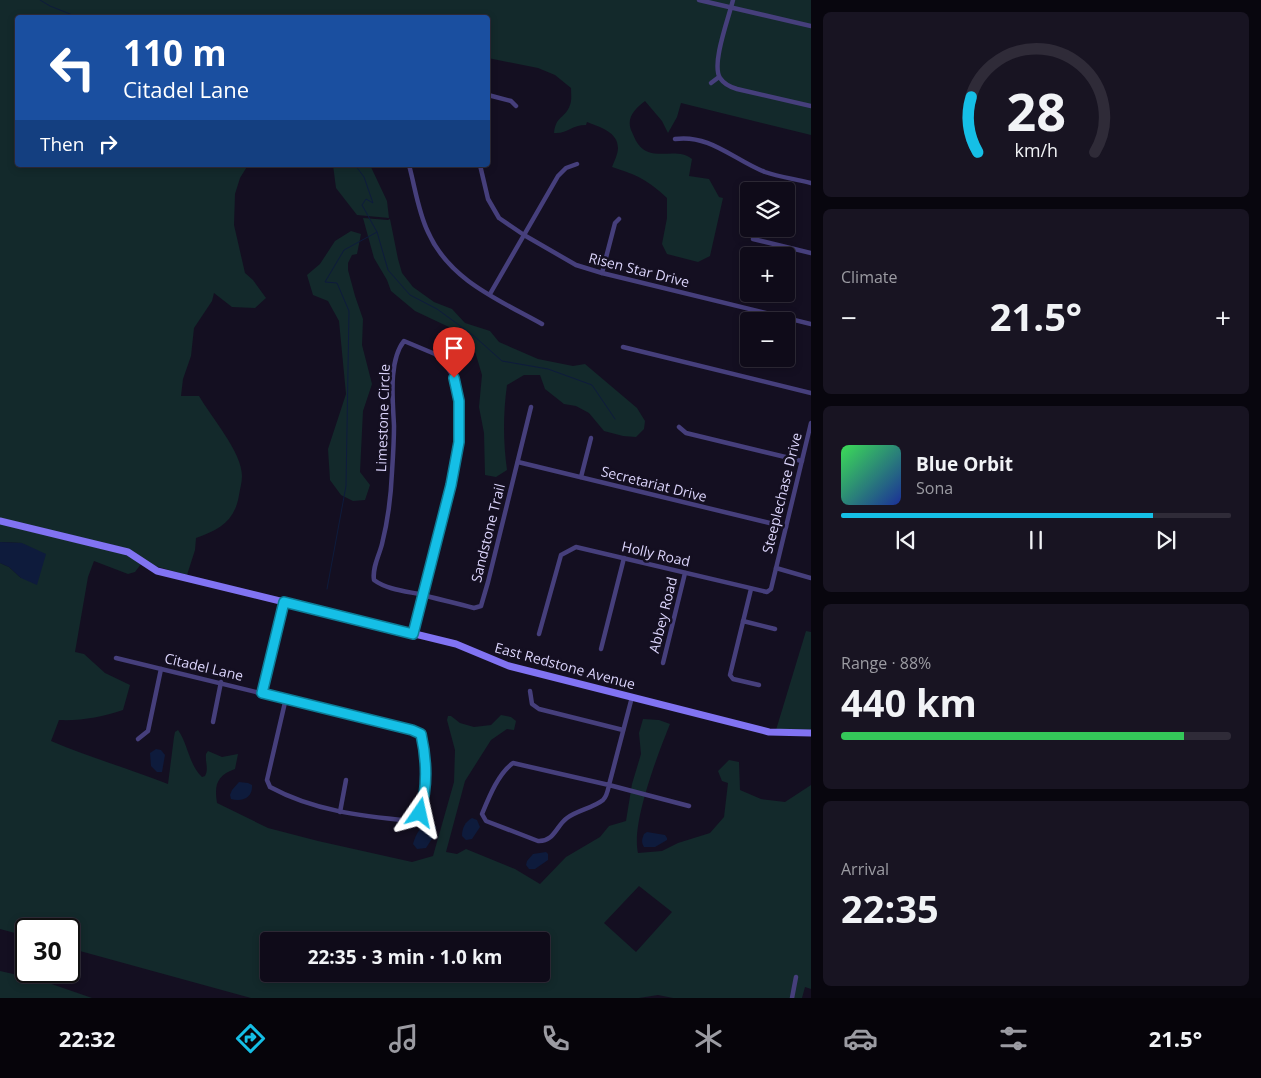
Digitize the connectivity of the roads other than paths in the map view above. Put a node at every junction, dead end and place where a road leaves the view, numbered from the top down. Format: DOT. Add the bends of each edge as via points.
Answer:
graph roads {
  1 [pos="699,0"];
  2 [pos="733,0"];
  3 [pos="731,8"];
  4 [pos="811,26"];
  5 [pos="719,77"];
  6 [pos="711,83"];
  7 [pos="490,96"];
  8 [pos="516,106"];
  9 [pos="811,106"];
  10 [pos="675,139"];
  11 [pos="577,164"];
  12 [pos="410,167"];
  13 [pos="480,167"];
  14 [pos="811,183"];
  15 [pos="619,219"];
  16 [pos="524,235"];
  17 [pos="752,239"];
  18 [pos="811,253"];
  19 [pos="602,273"];
  20 [pos="490,294"];
  21 [pos="542,324"];
  22 [pos="811,324"];
  23 [pos="623,347"];
  24 [pos="811,393"];
  25 [pos="531,407"];
  26 [pos="811,423"];
  27 [pos="679,427"];
  28 [pos="591,438"];
  29 [pos="802,461"];
  30 [pos="518,462"];
  31 [pos="581,477"];
  32 [pos="0,521"];
  33 [pos="786,527"];
  34 [pos="624,558"];
  35 [pos="776,568"];
  36 [pos="686,573"];
  37 [pos="811,578"];
  38 [pos="751,589"];
  39 [pos="423,595"];
  40 [pos="284,602"];
  41 [pos="743,621"];
  42 [pos="775,628"];
  43 [pos="413,634"];
  44 [pos="539,634"];
  45 [pos="601,649"];
  46 [pos="116,658"];
  47 [pos="663,663"];
  48 [pos="161,668"];
  49 [pos="221,682"];
  50 [pos="760,685"];
  51 [pos="530,691"];
  52 [pos="262,693"];
  53 [pos="632,697"];
  54 [pos="286,698"];
  55 [pos="212,722"];
  56 [pos="623,730"];
  57 [pos="811,733"];
  58 [pos="138,739"];
  59 [pos="346,780"];
  60 [pos="609,785"];
  61 [pos="689,806"];
  62 [pos="340,812"];
  63 [pos="796,976"];
  64 [pos="792,998"];
  1 -- 3 [label="street"];
  2 -- 3 [label="street"];
  3 -- 4 [label="street"];
  3 -- 5 [label="street" via="718,58"];
  5 -- 6 [label="street"];
  5 -- 9 [label="street" via="737,89"];
  7 -- 8 [label="street" via="511,101"];
  10 -- 14 [label="street" via="686,137 713,144 765,172"];
  11 -- 16 [label="street" via="558,176"];
  12 -- 20 [label="street" via="423,221 438,251 462,276"];
  13 -- 16 [label="street, Risen Star Drive" via="488,199 499,218"];
  15 -- 19 [label="street" via="615,223"];
  16 -- 19 [label="street, Risen Star Drive" via="576,265"];
  16 -- 20 [label="street"];
  17 -- 18 [label="street"];
  19 -- 22 [label="street, Risen Star Drive"];
  20 -- 21 [label="street"];
  23 -- 24 [label="street"];
  25 -- 30 [label="street, Sandstone Trail"];
  26 -- 29 [label="street, Steeplechase Drive"];
  27 -- 29 [label="street" via="686,433"];
  28 -- 31 [label="street"];
  29 -- 33 [label="street, Steeplechase Drive"];
  30 -- 31 [label="street, Secretariat Drive"];
  30 -- 39 [label="street, Sandstone Trail" via="481,606 474,608"];
  31 -- 33 [label="street, Secretariat Drive"];
  32 -- 40 [label="street, East Redstone Avenue" via="128,552 158,572"];
  33 -- 35 [label="street, Steeplechase Drive"];
  34 -- 36 [label="street, Holly Road"];
  34 -- 44 [label="street, Holly Road" via="576,547 561,555"];
  34 -- 45 [label="street"];
  35 -- 37 [label="street"];
  35 -- 38 [label="street, Holly Road" via="771,589 767,592"];
  36 -- 38 [label="street, Holly Road"];
  36 -- 47 [label="street, Abbey Road"];
  38 -- 41 [label="street"];
  39 -- 39 [label="street, Limestone Circle" via="456,460 459,401 454,378 436,354 404,341 399,348 393,384 391,492 373,574 380,585"];
  39 -- 43 [label="street, Limestone Circle"];
  40 -- 43 [label="street, East Redstone Avenue"];
  40 -- 52 [label="street"];
  41 -- 42 [label="street"];
  41 -- 50 [label="street" via="730,675 733,679"];
  43 -- 53 [label="street, East Redstone Avenue" via="456,644 509,666"];
  46 -- 48 [label="street, Citadel Lane"];
  48 -- 49 [label="street, Citadel Lane"];
  48 -- 58 [label="street" via="148,731"];
  49 -- 52 [label="street, Citadel Lane"];
  49 -- 55 [label="street"];
  51 -- 56 [label="street" via="532,704 539,709"];
  52 -- 54 [label="street, Citadel Lane"];
  53 -- 56 [label="street"];
  53 -- 57 [label="street, East Redstone Avenue" via="769,732"];
  54 -- 62 [label="street, Citadel Lane" via="267,780 270,787 323,809"];
  54 -- 62 [label="street, Citadel Lane" via="421,734 426,779 423,806 416,818 411,821"];
  56 -- 60 [label="street"];
  59 -- 62 [label="street"];
  60 -- 60 [label="street" via="602,800 568,817 543,842 486,821 482,814 506,768 513,763"];
  60 -- 61 [label="street"];
  63 -- 64 [label="street"];
}
